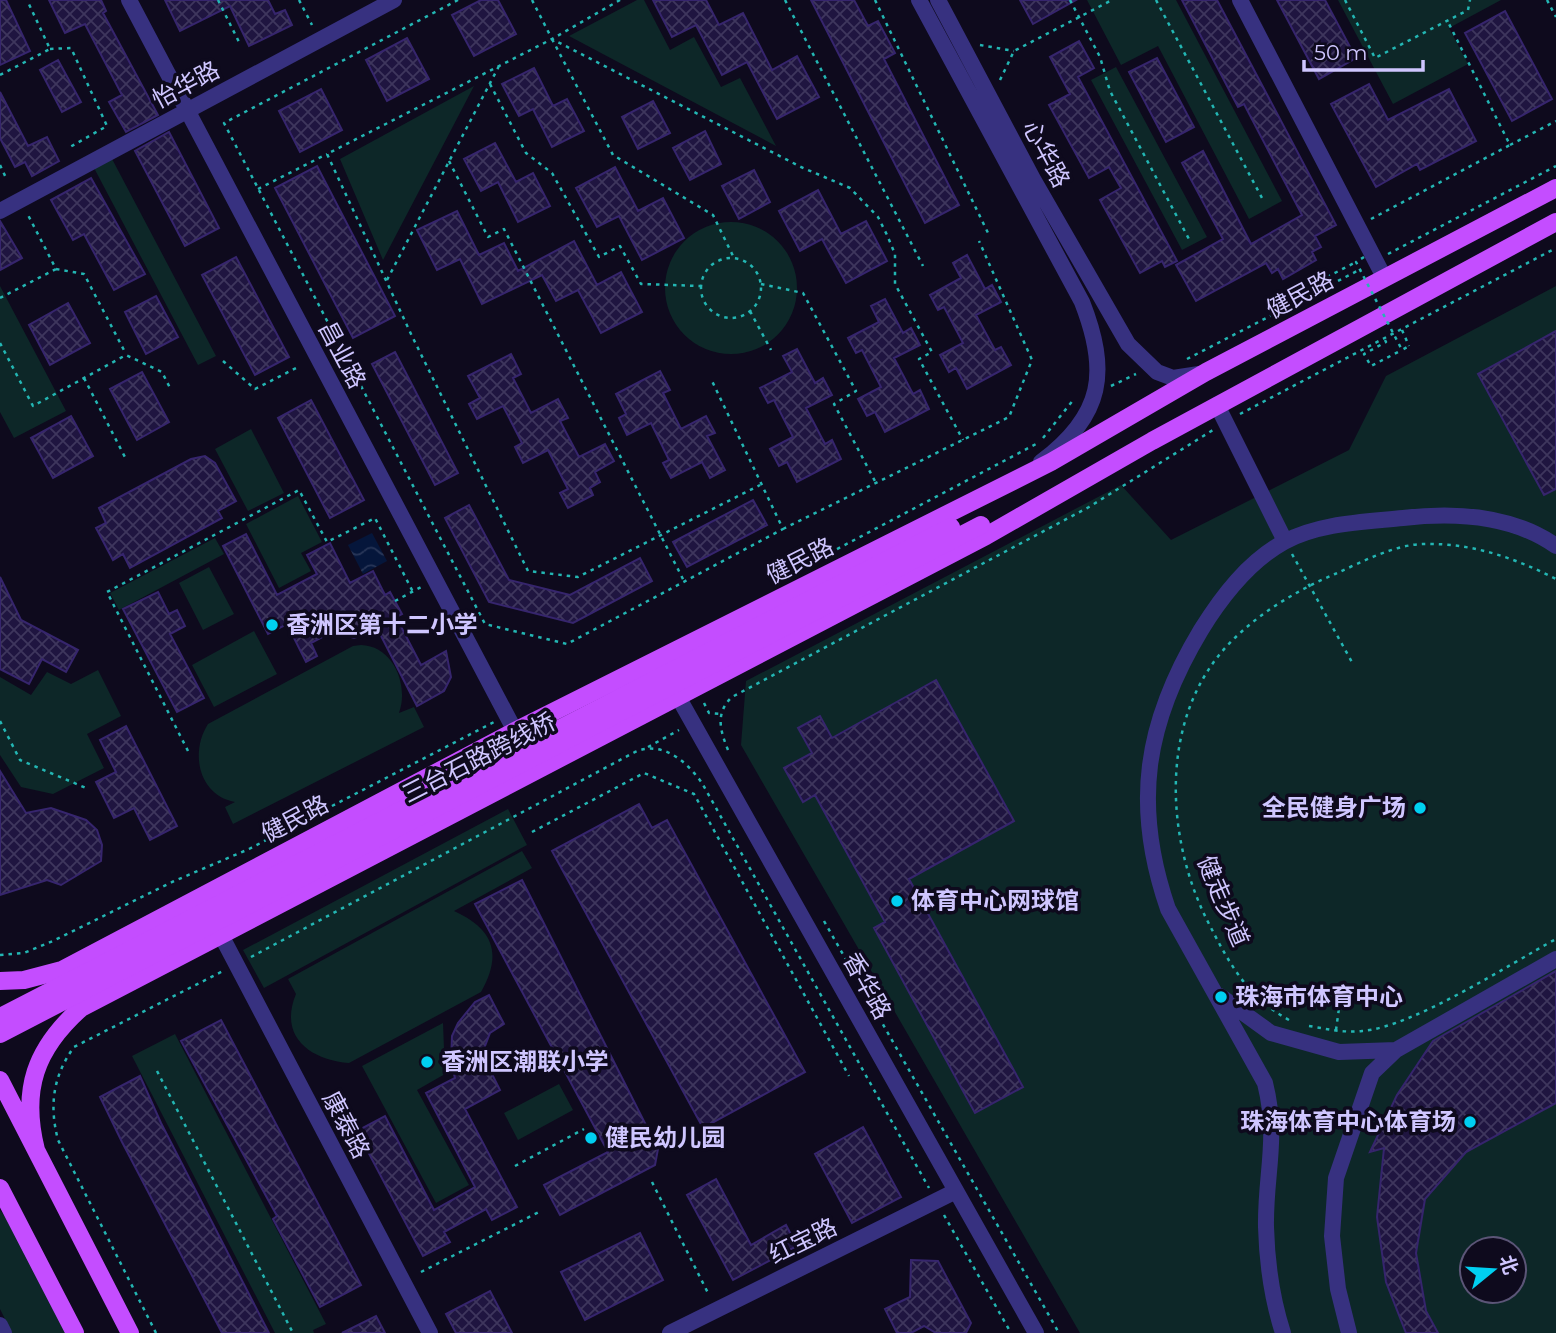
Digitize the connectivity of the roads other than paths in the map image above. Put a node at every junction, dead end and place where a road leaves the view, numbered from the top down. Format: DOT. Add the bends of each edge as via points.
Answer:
graph roads {
  1 [pos="129,0"];
  2 [pos="394,0"];
  3 [pos="919,0"];
  4 [pos="938,0"];
  5 [pos="1240,0"];
  6 [pos="186,111"];
  7 [pos="1556,188"];
  8 [pos="0,211"];
  9 [pos="1556,222"];
  10 [pos="1384,277"];
  11 [pos="1206,372"];
  12 [pos="1217,405"];
  13 [pos="1051,462"];
  14 [pos="1017,479"];
  15 [pos="1069,486"];
  16 [pos="978,520"];
  17 [pos="1285,541"];
  18 [pos="1556,546"];
  19 [pos="658,661"];
  20 [pos="709,680"];
  21 [pos="678,696"];
  22 [pos="648,712"];
  23 [pos="511,723"];
  24 [pos="698,732"];
  25 [pos="222,937"];
  26 [pos="1556,960"];
  27 [pos="0,981"];
  28 [pos="1215,993"];
  29 [pos="0,1017"];
  30 [pos="0,1034"];
  31 [pos="1396,1050"];
  32 [pos="0,1080"];
  33 [pos="36,1150"];
  34 [pos="0,1188"];
  35 [pos="956,1191"];
  36 [pos="0,1325"];
  37 [pos="4,1333"];
  38 [pos="75,1333"];
  39 [pos="130,1333"];
  40 [pos="430,1333"];
  41 [pos="670,1333"];
  42 [pos="1036,1333"];
  43 [pos="1283,1333"];
  44 [pos="1349,1333"];
  1 -- 6 [label="street, 昌业路"];
  2 -- 6 [label="street, 怡华路"];
  3 -- 14 [label="street, 心华路" via="1082,302 1098,350 1095,393 1071,436"];
  4 -- 11 [label="street, 心华路" via="1116,327 1150,367 1173,378"];
  5 -- 10 [label="street" via="1370,259"];
  6 -- 8 [label="street, 怡华路"];
  6 -- 23 [label="street, 昌业路"];
  7 -- 10 [label="main road, 健民路"];
  9 -- 12 [label="main road"];
  10 -- 11 [label="main road, 健民路"];
  11 -- 13 [label="main road, 健民路"];
  12 -- 15 [label="main road"];
  12 -- 17 [label="street"];
  13 -- 14 [label="main road, 健民路"];
  13 -- 16 [label="main road"];
  14 -- 19 [label="main road, 健民路"];
  15 -- 16 [label="main road"];
  15 -- 20 [label="main road" via="986,536"];
  16 -- 29 [label="main road, 三台石路跨线桥, bridge"];
  16 -- 30 [label="main road, 三台石路跨线桥, bridge"];
  17 -- 18 [label="street" via="1340,524 1464,513 1544,537"];
  17 -- 28 [label="street" via="1238,579 1186,656 1161,707 1149,768 1148,813 1157,878 1168,909"];
  19 -- 21 [label="street, 香华路"];
  19 -- 23 [label="main road, 健民路"];
  20 -- 21 [label="main road"];
  20 -- 24 [label="street" via="694,701"];
  21 -- 22 [label="main road"];
  21 -- 24 [label="street, 香华路"];
  22 -- 24 [label="street" via="674,711"];
  22 -- 25 [label="main road"];
  23 -- 27 [label="main road, 健民路" via="62,970"];
  24 -- 35 [label="street, 香华路"];
  25 -- 33 [label="main road" via="81,1008 54,1035 37,1067 29,1112"];
  25 -- 40 [label="street, 康泰路"];
  26 -- 31 [label="street"];
  28 -- 31 [label="street" via="1271,1033 1331,1050"];
  28 -- 43 [label="street" via="1265,1083 1273,1114 1266,1226 1273,1298"];
  31 -- 44 [label="street" via="1372,1073 1336,1178 1332,1236"];
  32 -- 33 [label="main road"];
  33 -- 39 [label="main road"];
  34 -- 38 [label="main road"];
  35 -- 41 [label="street, 红宝路"];
  35 -- 42 [label="street, 香华路"];
  36 -- 37 [label="street"];
}
